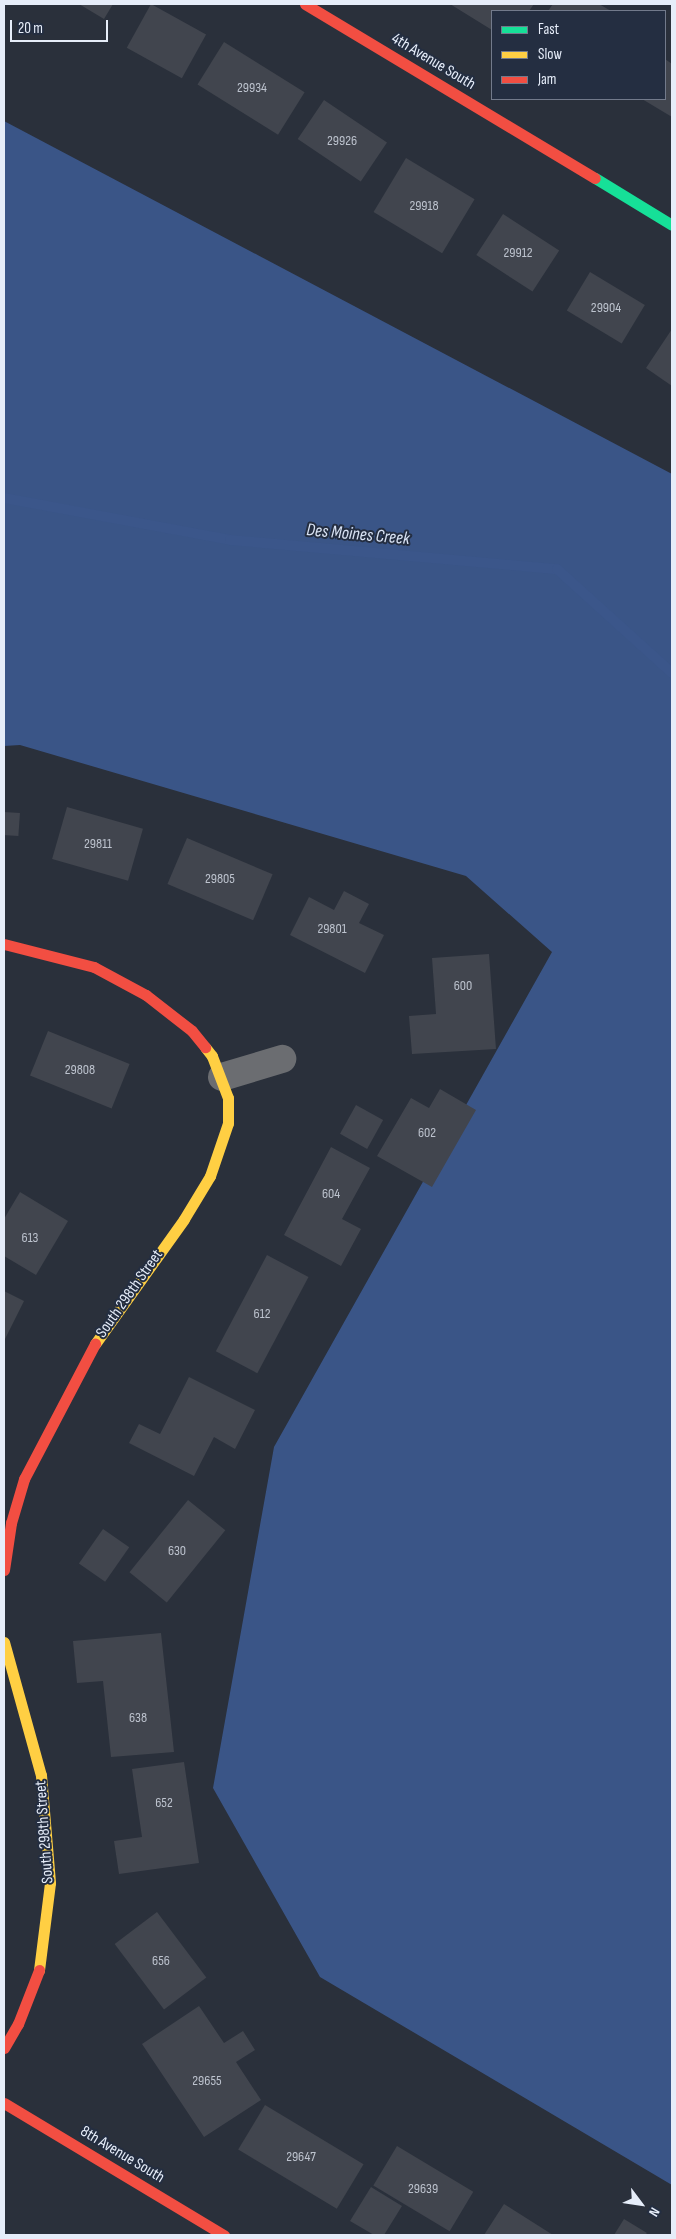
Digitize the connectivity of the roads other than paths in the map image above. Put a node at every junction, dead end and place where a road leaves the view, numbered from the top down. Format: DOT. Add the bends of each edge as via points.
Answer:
graph roads {
  1 [pos="306,4"];
  2 [pos="672,225"];
  3 [pos="4,944"];
  4 [pos="282,1059"];
  5 [pos="222,1077"];
  6 [pos="4,1570"];
  7 [pos="4,1642"];
  8 [pos="4,2048"];
  9 [pos="4,2102"];
  10 [pos="224,2235"];
  1 -- 2 [label="street, 4th Avenue South"];
  3 -- 5 [label="street, South 298th Street" via="67,958 125,982 192,1031 212,1056"];
  4 -- 5 [label="street"];
  5 -- 6 [label="street, South 298th Street" via="228,1098 228,1123 210,1176 184,1219 108,1323 48,1427 24,1479 11,1524"];
  7 -- 8 [label="street, South 298th Street" via="41,1775 50,1883 42,1964 18,2024"];
  9 -- 10 [label="street, 8th Avenue South"];
}
